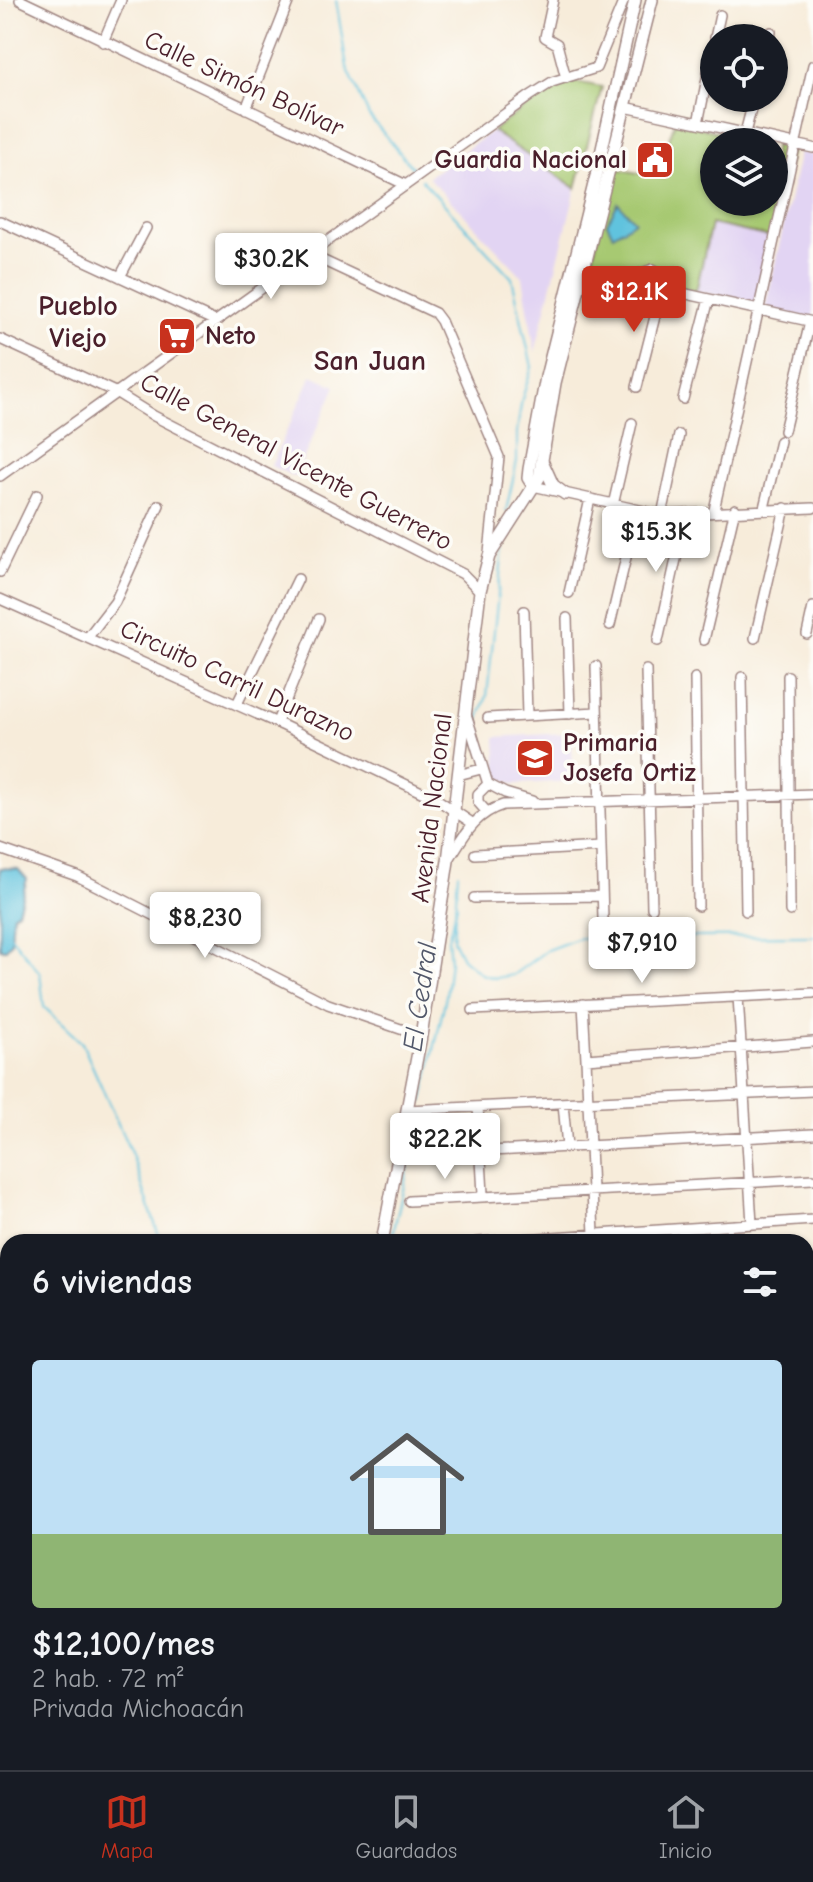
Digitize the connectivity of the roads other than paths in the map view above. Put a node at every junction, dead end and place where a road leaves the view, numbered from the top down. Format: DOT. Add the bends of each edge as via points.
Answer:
graph roads {
  1 [pos="20,0"];
  2 [pos="121,0"];
  3 [pos="289,0"];
  4 [pos="553,0"];
  5 [pos="624,0"];
  6 [pos="635,0"];
  7 [pos="652,0"];
  8 [pos="720,15"];
  9 [pos="718,24"];
  10 [pos="103,42"];
  11 [pos="813,65"];
  12 [pos="566,78"];
  13 [pos="625,107"];
  14 [pos="246,109"];
  15 [pos="700,112"];
  16 [pos="698,123"];
  17 [pos="722,128"];
  18 [pos="788,142"];
  19 [pos="795,144"];
  20 [pos="813,148"];
  21 [pos="406,185"];
  22 [pos="0,221"];
  23 [pos="146,228"];
  24 [pos="309,254"];
  25 [pos="576,270"];
  26 [pos="120,277"];
  27 [pos="631,283"];
  28 [pos="665,290"];
  29 [pos="709,299"];
  30 [pos="760,311"];
  31 [pos="215,321"];
  32 [pos="812,322"];
  33 [pos="0,339"];
  34 [pos="637,387"];
  35 [pos="117,393"];
  36 [pos="683,399"];
  37 [pos="632,423"];
  38 [pos="784,431"];
  39 [pos="679,435"];
  40 [pos="780,441"];
  41 [pos="542,458"];
  42 [pos="0,476"];
  43 [pos="533,486"];
  44 [pos="565,494"];
  45 [pos="37,495"];
  46 [pos="590,499"];
  47 [pos="159,505"];
  48 [pos="613,505"];
  49 [pos="764,508"];
  50 [pos="785,508"];
  51 [pos="813,508"];
  52 [pos="735,509"];
  53 [pos="714,510"];
  54 [pos="637,511"];
  55 [pos="686,514"];
  56 [pos="662,515"];
  57 [pos="489,556"];
  58 [pos="0,572"];
  59 [pos="298,579"];
  60 [pos="480,591"];
  61 [pos="569,593"];
  62 [pos="0,599"];
  63 [pos="813,607"];
  64 [pos="524,611"];
  65 [pos="567,618"];
  66 [pos="319,619"];
  67 [pos="610,625"];
  68 [pos="807,634"];
  69 [pos="88,637"];
  70 [pos="755,638"];
  71 [pos="704,640"];
  72 [pos="658,641"];
  73 [pos="596,666"];
  74 [pos="646,670"];
  75 [pos="788,676"];
  76 [pos="742,677"];
  77 [pos="695,678"];
  78 [pos="237,704"];
  79 [pos="597,712"];
  80 [pos="466,714"];
  81 [pos="570,714"];
  82 [pos="527,716"];
  83 [pos="488,718"];
  84 [pos="277,722"];
  85 [pos="481,769"];
  86 [pos="458,775"];
  87 [pos="488,784"];
  88 [pos="813,794"];
  89 [pos="789,795"];
  90 [pos="744,796"];
  91 [pos="698,797"];
  92 [pos="651,798"];
  93 [pos="602,800"];
  94 [pos="535,801"];
  95 [pos="452,808"];
  96 [pos="485,810"];
  97 [pos="472,823"];
  98 [pos="601,847"];
  99 [pos="0,849"];
  100 [pos="475,854"];
  101 [pos="448,861"];
  102 [pos="602,896"];
  103 [pos="474,898"];
  104 [pos="698,906"];
  105 [pos="652,908"];
  106 [pos="746,911"];
  107 [pos="790,911"];
  108 [pos="603,919"];
  109 [pos="813,993"];
  110 [pos="738,996"];
  111 [pos="583,1004"];
  112 [pos="473,1010"];
  113 [pos="421,1036"];
  114 [pos="813,1042"];
  115 [pos="741,1047"];
  116 [pos="586,1059"];
  117 [pos="813,1091"];
  118 [pos="744,1094"];
  119 [pos="588,1102"];
  120 [pos="563,1103"];
  121 [pos="478,1107"];
  122 [pos="407,1110"];
  123 [pos="813,1134"];
  124 [pos="746,1138"];
  125 [pos="590,1146"];
  126 [pos="567,1147"];
  127 [pos="481,1151"];
  128 [pos="436,1154"];
  129 [pos="813,1179"];
  130 [pos="749,1182"];
  131 [pos="592,1189"];
  132 [pos="483,1194"];
  133 [pos="409,1201"];
  134 [pos="813,1220"];
  135 [pos="752,1224"];
  136 [pos="384,1234"];
  137 [pos="594,1234"];
  1 -- 10 [label="street, Calle Simón Bolívar"];
  2 -- 10 [label="street"];
  3 -- 14 [label="street"];
  4 -- 12 [label="street" via="545,37 557,44"];
  5 -- 12 [label="street" via="596,68"];
  6 -- 25 [label="main road, Avenida Nacional"];
  7 -- 13 [label="main road, Avenida Nacional"];
  8 -- 9 [label="street"];
  10 -- 14 [label="street, Calle Simón Bolívar"];
  11 -- 19 [label="street"];
  12 -- 21 [label="street" via="530,96"];
  13 -- 16 [label="street"];
  13 -- 25 [label="main road, Avenida Nacional"];
  14 -- 21 [label="street, Calle Simón Bolívar"];
  15 -- 16 [label="street"];
  16 -- 17 [label="street"];
  18 -- 19 [label="street"];
  19 -- 20 [label="street"];
  19 -- 30 [label="street"];
  21 -- 24 [label="street"];
  22 -- 26 [label="street"];
  23 -- 26 [label="street"];
  24 -- 31 [label="street"];
  24 -- 57 [label="street" via="435,313 441,321 499,457"];
  25 -- 27 [label="street"];
  25 -- 41 [label="main road, Avenida Nacional"];
  25 -- 43 [label="main road, Avenida Nacional" via="529,469"];
  26 -- 31 [label="street"];
  27 -- 28 [label="street"];
  27 -- 28 [label="street" via="653,269 667,277"];
  28 -- 29 [label="street"];
  28 -- 34 [label="street"];
  29 -- 30 [label="street"];
  29 -- 36 [label="street"];
  30 -- 32 [label="street"];
  30 -- 53 [label="street"];
  31 -- 35 [label="street"];
  32 -- 38 [label="street"];
  33 -- 35 [label="street, Calle General Vicente Guerrero"];
  35 -- 42 [label="street"];
  35 -- 60 [label="street, Calle General Vicente Guerrero" via="463,574"];
  37 -- 48 [label="street"];
  39 -- 56 [label="street"];
  40 -- 49 [label="street"];
  41 -- 43 [label="main road, Avenida Nacional"];
  41 -- 44 [label="main road" via="553,485"];
  43 -- 44 [label="street"];
  43 -- 57 [label="main road, Avenida Nacional"];
  44 -- 46 [label="street"];
  45 -- 58 [label="street"];
  46 -- 48 [label="street"];
  46 -- 61 [label="street"];
  47 -- 69 [label="street" via="123,587"];
  48 -- 54 [label="street"];
  49 -- 50 [label="street"];
  49 -- 52 [label="street"];
  50 -- 51 [label="street"];
  50 -- 70 [label="street"];
  52 -- 53 [label="street"];
  52 -- 71 [label="street"];
  53 -- 55 [label="street"];
  54 -- 56 [label="street"];
  54 -- 67 [label="street"];
  55 -- 56 [label="street"];
  55 -- 72 [label="street"];
  57 -- 60 [label="main road, Avenida Nacional"];
  59 -- 78 [label="street"];
  60 -- 80 [label="main road, Avenida Nacional"];
  62 -- 69 [label="street, Circuito Carril Durazno"];
  63 -- 68 [label="street"];
  64 -- 82 [label="street"];
  65 -- 81 [label="street"];
  66 -- 84 [label="street"];
  69 -- 78 [label="street, Circuito Carril Durazno"];
  73 -- 79 [label="street"];
  74 -- 92 [label="street"];
  75 -- 89 [label="street"];
  76 -- 90 [label="street"];
  77 -- 91 [label="street"];
  78 -- 84 [label="street, Circuito Carril Durazno"];
  79 -- 81 [label="street"];
  79 -- 93 [label="street"];
  80 -- 85 [label="street"];
  80 -- 86 [label="main road, Avenida Nacional"];
  81 -- 82 [label="street"];
  82 -- 83 [label="street"];
  84 -- 95 [label="street, Circuito Carril Durazno"];
  85 -- 86 [label="street"];
  85 -- 87 [label="street"];
  86 -- 95 [label="main road, Avenida Nacional"];
  87 -- 94 [label="street"];
  87 -- 96 [label="street" via="478,794"];
  88 -- 89 [label="street"];
  89 -- 90 [label="street"];
  89 -- 107 [label="street"];
  90 -- 91 [label="street"];
  90 -- 106 [label="street"];
  91 -- 92 [label="street"];
  91 -- 104 [label="street"];
  92 -- 93 [label="street"];
  92 -- 105 [label="street"];
  93 -- 94 [label="street"];
  93 -- 98 [label="street"];
  94 -- 96 [label="street"];
  95 -- 97 [label="street, Circuito Carril Durazno"];
  95 -- 101 [label="main road, Avenida Nacional"];
  96 -- 97 [label="street"];
  97 -- 101 [label="street"];
  98 -- 100 [label="street"];
  98 -- 102 [label="street"];
  99 -- 113 [label="street" via="77,876 328,1004"];
  101 -- 113 [label="main road, Avenida Nacional"];
  102 -- 103 [label="street"];
  102 -- 108 [label="street"];
  109 -- 110 [label="street"];
  110 -- 111 [label="street"];
  110 -- 115 [label="street"];
  111 -- 112 [label="street"];
  111 -- 116 [label="street"];
  113 -- 122 [label="main road, Avenida Nacional"];
  114 -- 115 [label="street"];
  115 -- 116 [label="street"];
  115 -- 118 [label="street"];
  116 -- 119 [label="street"];
  117 -- 118 [label="street"];
  118 -- 119 [label="street"];
  118 -- 124 [label="street"];
  119 -- 120 [label="street"];
  119 -- 125 [label="street"];
  120 -- 121 [label="street"];
  120 -- 126 [label="street"];
  121 -- 122 [label="street"];
  121 -- 127 [label="street"];
  122 -- 136 [label="main road, Avenida Nacional"];
  123 -- 124 [label="street"];
  124 -- 125 [label="street"];
  124 -- 130 [label="street"];
  125 -- 126 [label="street"];
  125 -- 131 [label="street"];
  126 -- 127 [label="street"];
  127 -- 128 [label="street"];
  127 -- 132 [label="street"];
  129 -- 130 [label="street"];
  130 -- 131 [label="street"];
  130 -- 135 [label="street"];
  131 -- 132 [label="street"];
  131 -- 137 [label="street"];
  132 -- 133 [label="street"];
  134 -- 135 [label="street"];
  135 -- 137 [label="street"];
}
